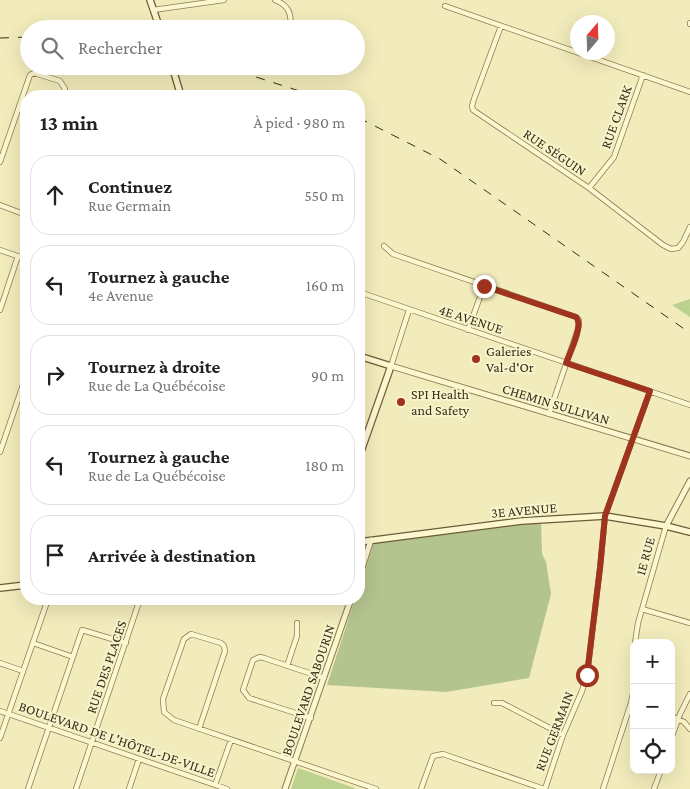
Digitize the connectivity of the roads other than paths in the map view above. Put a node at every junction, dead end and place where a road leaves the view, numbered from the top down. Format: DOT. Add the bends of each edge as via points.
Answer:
graph roads {
  1 [pos="150,0"];
  2 [pos="224,0"];
  3 [pos="275,0"];
  4 [pos="445,6"];
  5 [pos="153,10"];
  6 [pos="157,20"];
  7 [pos="291,20"];
  8 [pos="501,26"];
  9 [pos="30,75"];
  10 [pos="43,75"];
  11 [pos="174,75"];
  12 [pos="643,76"];
  13 [pos="25,90"];
  14 [pos="64,90"];
  15 [pos="178,90"];
  16 [pos="690,92"];
  17 [pos="20,104"];
  18 [pos="0,162"];
  19 [pos="588,188"];
  20 [pos="0,205"];
  21 [pos="20,213"];
  22 [pos="690,227"];
  23 [pos="384,246"];
  24 [pos="0,250"];
  25 [pos="18,256"];
  26 [pos="484,286"];
  27 [pos="365,294"];
  28 [pos="0,310"];
  29 [pos="409,310"];
  30 [pos="468,330"];
  31 [pos="365,358"];
  32 [pos="566,363"];
  33 [pos="390,366"];
  34 [pos="650,391"];
  35 [pos="20,394"];
  36 [pos="690,404"];
  37 [pos="549,414"];
  38 [pos="365,439"];
  39 [pos="633,440"];
  40 [pos="0,452"];
  41 [pos="690,456"];
  42 [pos="690,481"];
  43 [pos="605,516"];
  44 [pos="666,526"];
  45 [pos="690,532"];
  46 [pos="372,540"];
  47 [pos="365,541"];
  48 [pos="365,560"];
  49 [pos="20,586"];
  50 [pos="0,588"];
  51 [pos="46,605"];
  52 [pos="138,605"];
  53 [pos="349,605"];
  54 [pos="642,609"];
  55 [pos="690,622"];
  56 [pos="297,623"];
  57 [pos="636,639"];
  58 [pos="33,643"];
  59 [pos="126,643"];
  60 [pos="73,656"];
  61 [pos="0,663"];
  62 [pos="287,666"];
  63 [pos="23,671"];
  64 [pos="324,678"];
  65 [pos="690,694"];
  66 [pos="494,703"];
  67 [pos="630,709"];
  68 [pos="0,711"];
  69 [pos="8,714"];
  70 [pos="675,717"];
  71 [pos="310,718"];
  72 [pos="678,718"];
  73 [pos="49,728"];
  74 [pos="199,729"];
  75 [pos="674,729"];
  76 [pos="690,729"];
  77 [pos="563,735"];
  78 [pos="0,738"];
  79 [pos="231,740"];
  80 [pos="92,743"];
  81 [pos="139,759"];
  82 [pos="296,762"];
  83 [pos="659,774"];
  84 [pos="215,785"];
  85 [pos="28,789"];
  86 [pos="76,789"];
  87 [pos="129,789"];
  88 [pos="227,789"];
  89 [pos="285,789"];
  90 [pos="376,789"];
  91 [pos="421,789"];
  92 [pos="544,789"];
  93 [pos="603,789"];
  94 [pos="654,789"];
  1 -- 5 [label="main road"];
  2 -- 5 [label="street"];
  3 -- 7 [label="street" via="289,8"];
  4 -- 8 [label="street"];
  5 -- 6 [label="main road"];
  8 -- 12 [label="street"];
  8 -- 19 [label="street, RUE SÉGUIN" via="474,98 473,110"];
  9 -- 13 [label="street"];
  10 -- 14 [label="street" via="60,81"];
  11 -- 15 [label="main road"];
  12 -- 16 [label="street"];
  12 -- 19 [label="street, RUE CLARK" via="614,157"];
  17 -- 18 [label="street"];
  19 -- 22 [label="street, RUE SÉGUIN" via="671,249 678,248"];
  20 -- 21 [label="street"];
  23 -- 26 [label="street" via="393,254"];
  24 -- 25 [label="street"];
  25 -- 28 [label="street"];
  26 -- 30 [label="street"];
  26 -- 32 [label="street" via="576,317 579,326"];
  27 -- 29 [label="street, 4E AVENUE"];
  29 -- 30 [label="street, 4E AVENUE"];
  29 -- 33 [label="street"];
  30 -- 32 [label="street, 4E AVENUE"];
  31 -- 33 [label="main road, CHEMIN SULLIVAN"];
  32 -- 34 [label="street, 4E AVENUE"];
  32 -- 37 [label="street"];
  33 -- 37 [label="street, CHEMIN SULLIVAN"];
  33 -- 38 [label="main road"];
  34 -- 36 [label="street, 4E AVENUE"];
  34 -- 39 [label="street, RUE GERMAIN"];
  35 -- 40 [label="street"];
  37 -- 39 [label="street, CHEMIN SULLIVAN"];
  39 -- 41 [label="street, CHEMIN SULLIVAN"];
  39 -- 43 [label="street, RUE GERMAIN"];
  42 -- 44 [label="street, 1E RUE"];
  43 -- 44 [label="main road, 3E AVENUE"];
  43 -- 46 [label="main road, 3E AVENUE" via="522,521"];
  43 -- 77 [label="street, RUE GERMAIN" via="587,675"];
  44 -- 45 [label="main road, 3E AVENUE"];
  44 -- 54 [label="street, 1E RUE"];
  46 -- 47 [label="main road, 3E AVENUE"];
  46 -- 48 [label="street"];
  49 -- 50 [label="main road"];
  51 -- 58 [label="street"];
  52 -- 59 [label="street, RUE DES PLACES"];
  53 -- 64 [label="street, BOULEVARD SABOURIN"];
  54 -- 55 [label="street"];
  54 -- 57 [label="street, 1E RUE"];
  56 -- 62 [label="street" via="297,636"];
  58 -- 60 [label="street"];
  58 -- 63 [label="street"];
  59 -- 60 [label="street" via="82,630"];
  59 -- 80 [label="street, RUE DES PLACES"];
  60 -- 73 [label="street"];
  61 -- 63 [label="street"];
  62 -- 64 [label="street"];
  62 -- 71 [label="street" via="264,658 253,660 243,690 245,695"];
  63 -- 69 [label="street"];
  64 -- 71 [label="street, BOULEVARD SABOURIN"];
  65 -- 72 [label="street"];
  66 -- 77 [label="street" via="502,703"];
  67 -- 93 [label="street"];
  68 -- 69 [label="street, BOULEVARD DE L'HÔTEL-DE-VILLE"];
  69 -- 73 [label="street, BOULEVARD DE L'HÔTEL-DE-VILLE"];
  69 -- 78 [label="street"];
  70 -- 72 [label="street"];
  71 -- 82 [label="street, BOULEVARD SABOURIN"];
  72 -- 75 [label="street"];
  72 -- 76 [label="street"];
  73 -- 80 [label="street, BOULEVARD DE L'HÔTEL-DE-VILLE"];
  73 -- 85 [label="street"];
  74 -- 74 [label="street" via="225,651 221,643 192,634 184,639 162,704 169,718"];
  74 -- 79 [label="street"];
  77 -- 92 [label="street, RUE GERMAIN"];
  79 -- 82 [label="street"];
  79 -- 84 [label="street"];
  80 -- 81 [label="street, BOULEVARD DE L'HÔTEL-DE-VILLE"];
  80 -- 86 [label="street, RUE DES PLACES"];
  81 -- 84 [label="street, BOULEVARD DE L'HÔTEL-DE-VILLE"];
  81 -- 87 [label="street"];
  82 -- 89 [label="street, BOULEVARD SABOURIN"];
  82 -- 90 [label="street"];
  83 -- 94 [label="street"];
  84 -- 88 [label="street, BOULEVARD DE L'HÔTEL-DE-VILLE"];
  91 -- 92 [label="street" via="434,756 443,754"];
}
